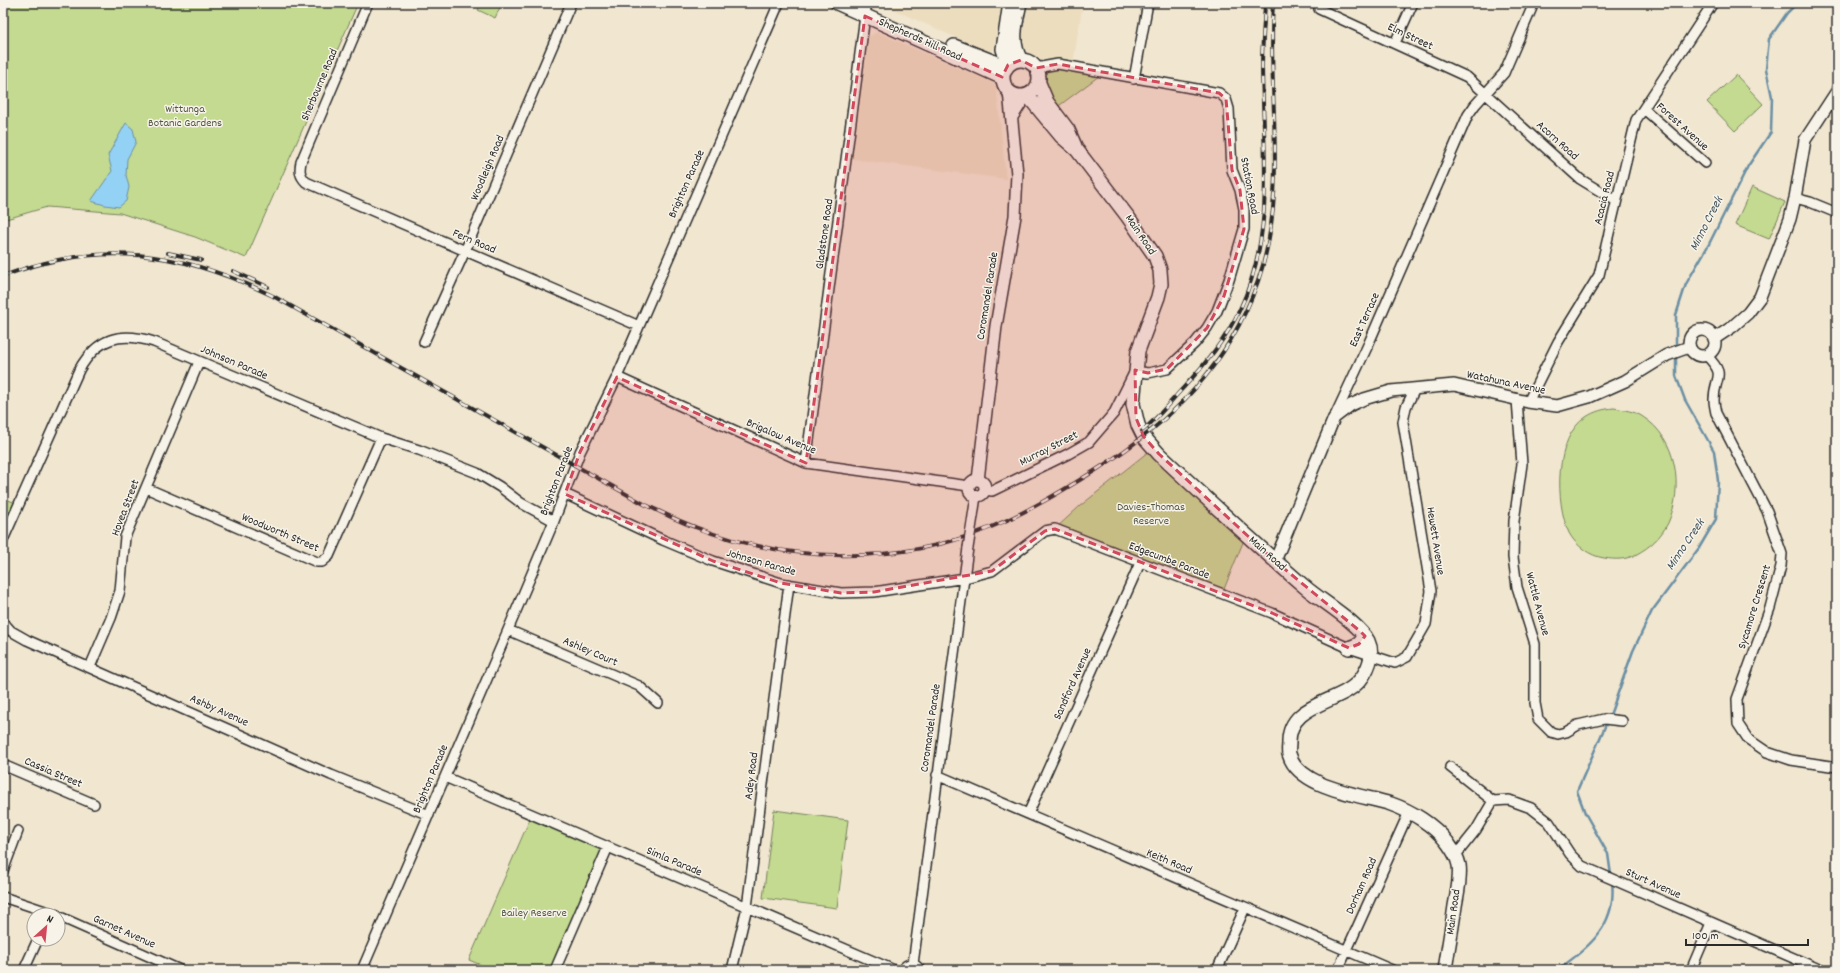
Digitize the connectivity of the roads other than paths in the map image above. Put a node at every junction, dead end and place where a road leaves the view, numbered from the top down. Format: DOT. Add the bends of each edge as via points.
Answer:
graph roads {
  1 [pos="368,3"];
  2 [pos="571,3"];
  3 [pos="779,3"];
  4 [pos="837,3"];
  5 [pos="1010,3"];
  6 [pos="1020,3"];
  7 [pos="1148,3"];
  8 [pos="1413,3"];
  9 [pos="1534,3"];
  10 [pos="1713,3"];
  11 [pos="862,9"];
  12 [pos="1319,9"];
  13 [pos="1395,43"];
  14 [pos="1003,49"];
  15 [pos="982,58"];
  16 [pos="1021,60"];
  17 [pos="1036,68"];
  18 [pos="1006,70"];
  19 [pos="1134,78"];
  20 [pos="1039,83"];
  21 [pos="1009,91"];
  22 [pos="1837,91"];
  23 [pos="1486,93"];
  24 [pos="1026,95"];
  25 [pos="1644,109"];
  26 [pos="1012,117"];
  27 [pos="1077,150"];
  28 [pos="1705,163"];
  29 [pos="302,178"];
  30 [pos="1795,198"];
  31 [pos="1616,201"];
  32 [pos="1837,213"];
  33 [pos="465,251"];
  34 [pos="638,326"];
  35 [pos="1714,339"];
  36 [pos="424,342"];
  37 [pos="1685,348"];
  38 [pos="1706,355"];
  39 [pos="200,362"];
  40 [pos="1135,370"];
  41 [pos="617,377"];
  42 [pos="1415,389"];
  43 [pos="1522,401"];
  44 [pos="1334,418"];
  45 [pos="381,438"];
  46 [pos="806,463"];
  47 [pos="974,483"];
  48 [pos="146,488"];
  49 [pos="980,493"];
  50 [pos="564,494"];
  51 [pos="554,521"];
  52 [pos="3,540"];
  53 [pos="1275,561"];
  54 [pos="1140,563"];
  55 [pos="965,578"];
  56 [pos="788,584"];
  57 [pos="3,622"];
  58 [pos="508,630"];
  59 [pos="1365,636"];
  60 [pos="1349,648"];
  61 [pos="1371,656"];
  62 [pos="90,667"];
  63 [pos="658,703"];
  64 [pos="1622,721"];
  65 [pos="3,765"];
  66 [pos="1450,767"];
  67 [pos="1837,767"];
  68 [pos="937,775"];
  69 [pos="445,777"];
  70 [pos="1493,801"];
  71 [pos="94,804"];
  72 [pos="1409,812"];
  73 [pos="1028,814"];
  74 [pos="429,815"];
  75 [pos="18,831"];
  76 [pos="608,847"];
  77 [pos="1456,854"];
  78 [pos="3,871"];
  79 [pos="3,897"];
  80 [pos="32,907"];
  81 [pos="747,907"];
  82 [pos="1245,908"];
  83 [pos="66,920"];
  84 [pos="1711,923"];
  85 [pos="34,947"];
  86 [pos="1346,951"];
  87 [pos="916,967"];
  88 [pos="24,970"];
  89 [pos="180,970"];
  90 [pos="362,970"];
  91 [pos="555,970"];
  92 [pos="732,970"];
  93 [pos="894,970"];
  94 [pos="902,970"];
  95 [pos="1217,970"];
  96 [pos="1338,970"];
  97 [pos="1392,970"];
  98 [pos="1445,970"];
  99 [pos="1691,970"];
  100 [pos="1821,970"];
  1 -- 29 [label="street, Sherbourne Road" via="300,162"];
  2 -- 33 [label="street, Woodleigh Road"];
  3 -- 34 [label="street, Brighton Parade"];
  4 -- 11 [label="main road, Shepherds Hill Road"];
  5 -- 14 [label="main road"];
  6 -- 16 [label="main road" via="1015,44"];
  7 -- 19 [label="street"];
  8 -- 13 [label="street"];
  9 -- 23 [label="street, East Terrace" via="1504,73"];
  10 -- 25 [label="street, Acacia Road"];
  11 -- 15 [label="main road, Shepherds Hill Road"];
  11 -- 18 [label="main road, Shepherds Hill Road"];
  11 -- 46 [label="street, Gladstone Road"];
  12 -- 13 [label="street, Elm Street"];
  13 -- 23 [label="street, Elm Street" via="1467,77"];
  14 -- 15 [label="main road"];
  14 -- 18 [label="main road"];
  15 -- 18 [label="main road, Shepherds Hill Road"];
  16 -- 17 [label="main road"];
  16 -- 18 [label="main road"];
  17 -- 19 [label="street, Station Road" via="1058,64"];
  17 -- 20 [label="main road"];
  18 -- 21 [label="main road" via="1005,85"];
  19 -- 40 [label="street, Station Road" via="1219,92 1226,99 1229,109 1232,170 1244,209 1244,229 1229,280 1217,311 1207,328 1195,344 1167,369 1148,373"];
  20 -- 24 [label="main road" via="1035,90"];
  20 -- 27 [label="main road, Main Road" via="1047,102 1068,130"];
  21 -- 24 [label="main road" via="1017,95"];
  21 -- 26 [label="street, Coromandel Parade"];
  22 -- 30 [label="street" via="1805,140"];
  23 -- 31 [label="street, Acorn Road" via="1580,179"];
  23 -- 44 [label="street, East Terrace" via="1468,115"];
  24 -- 26 [label="street"];
  24 -- 27 [label="main road, Main Road" via="1061,136"];
  25 -- 28 [label="street, Forest Avenue"];
  25 -- 31 [label="street, Acacia Road" via="1636,120"];
  26 -- 47 [label="street, Coromandel Parade" via="1017,174 1015,216 996,326"];
  27 -- 40 [label="main road, Main Road" via="1155,256 1160,270 1161,284 1158,297 1140,341"];
  29 -- 33 [label="street, Fern Road" via="306,182"];
  30 -- 32 [label="street"];
  30 -- 35 [label="street" via="1790,219 1760,297 1732,327"];
  31 -- 43 [label="street, Acacia Road" via="1599,275"];
  33 -- 34 [label="street, Fern Road"];
  33 -- 36 [label="street, Woodleigh Road"];
  34 -- 41 [label="street, Brighton Parade"];
  35 -- 37 [label="street" via="1706,330 1697,331"];
  35 -- 38 [label="street" via="1714,348"];
  37 -- 38 [label="street" via="1697,355"];
  37 -- 43 [label="street, Watahuna Avenue" via="1589,397 1557,406"];
  38 -- 67 [label="street, Sycamore Crescent" via="1717,366 1719,379 1714,399 1716,412 1767,511 1782,554 1782,566 1773,596 1737,699 1738,724 1748,739 1767,752 1791,760"];
  39 -- 45 [label="street, Johnson Parade"];
  39 -- 48 [label="street, Hovea Street"];
  39 -- 52 [label="street, Johnson Parade" via="138,337 123,336 107,341 86,357"];
  40 -- 49 [label="street, Murray Street" via="1114,413 1089,442 992,491"];
  40 -- 53 [label="main road, Main Road" via="1134,404 1138,425 1144,437 1159,454"];
  41 -- 46 [label="street, Brigalow Avenue"];
  41 -- 50 [label="street, Brighton Parade" via="580,452"];
  42 -- 43 [label="street, Watahuna Avenue" via="1454,385"];
  42 -- 44 [label="street, Watahuna Avenue" via="1391,392 1364,400"];
  42 -- 61 [label="street, Hewett Avenue" via="1406,407 1403,422 1431,591 1426,624 1407,657 1395,663"];
  43 -- 64 [label="street, Wattle Avenue" via="1522,464 1514,521 1513,557 1517,587 1535,644 1535,703 1538,718 1551,732 1558,734 1578,725 1608,720"];
  44 -- 53 [label="street, East Terrace"];
  45 -- 48 [label="street, Woodworth Street" via="329,556 322,562"];
  45 -- 51 [label="street, Johnson Parade" via="477,473 521,503"];
  46 -- 47 [label="street, Brigalow Avenue"];
  47 -- 49 [label="street" via="984,483"];
  48 -- 62 [label="street, Hovea Street" via="125,537 120,591"];
  49 -- 55 [label="street, Coromandel Parade, bridge" via="973,516"];
  50 -- 51 [label="street, Brighton Parade"];
  50 -- 56 [label="street, Johnson Parade" via="713,561"];
  51 -- 58 [label="street, Brighton Parade"];
  53 -- 59 [label="main road, Main Road"];
  54 -- 55 [label="street, Edgecumbe Parade" via="1054,529 1045,531 992,571"];
  54 -- 60 [label="street, Edgecumbe Parade" via="1272,613"];
  54 -- 73 [label="street, Sandford Avenue"];
  55 -- 56 [label="street, Johnson Parade" via="874,592 841,593"];
  55 -- 68 [label="street, Coromandel Parade"];
  56 -- 81 [label="street, Adey Road"];
  57 -- 62 [label="street, Ashby Avenue" via="11,631 27,640"];
  58 -- 63 [label="street, Ashley Court" via="639,686"];
  58 -- 69 [label="street, Brighton Parade"];
  59 -- 60 [label="main road" via="1359,644"];
  59 -- 61 [label="main road"];
  60 -- 61 [label="street, Edgecumbe Parade"];
  61 -- 72 [label="main road" via="1370,664 1357,685 1315,705 1293,724 1289,736 1289,754 1297,768 1331,789 1392,804"];
  62 -- 74 [label="street, Ashby Avenue" via="331,775"];
  65 -- 71 [label="street, Cassia Street"];
  66 -- 70 [label="street"];
  68 -- 73 [label="street, Keith Road"];
  68 -- 87 [label="street, Coromandel Parade"];
  69 -- 74 [label="street, Brighton Parade"];
  69 -- 76 [label="street, Simla Parade"];
  70 -- 77 [label="street" via="1476,830"];
  70 -- 84 [label="street, Sturt Avenue" via="1508,800 1531,808 1549,822 1570,854 1582,866"];
  72 -- 77 [label="main road" via="1442,836"];
  72 -- 86 [label="street, Dorham Road"];
  73 -- 82 [label="street, Keith Road"];
  74 -- 90 [label="street, Brighton Parade"];
  75 -- 78 [label="street"];
  76 -- 81 [label="street, Simla Parade"];
  76 -- 91 [label="street"];
  77 -- 98 [label="main road, Main Road" via="1459,866 1458,890"];
  79 -- 80 [label="street, Garnet Avenue"];
  81 -- 92 [label="street, Adey Road"];
  81 -- 93 [label="street, Simla Parade"];
  82 -- 86 [label="street, Keith Road"];
  82 -- 95 [label="street"];
  83 -- 89 [label="street, Garnet Avenue"];
  84 -- 99 [label="street"];
  84 -- 100 [label="street, Sturt Avenue"];
  85 -- 88 [label="street"];
  86 -- 96 [label="street, Dorham Road"];
  86 -- 97 [label="street, Keith Road"];
  87 -- 94 [label="street" via="907,964"];
}
